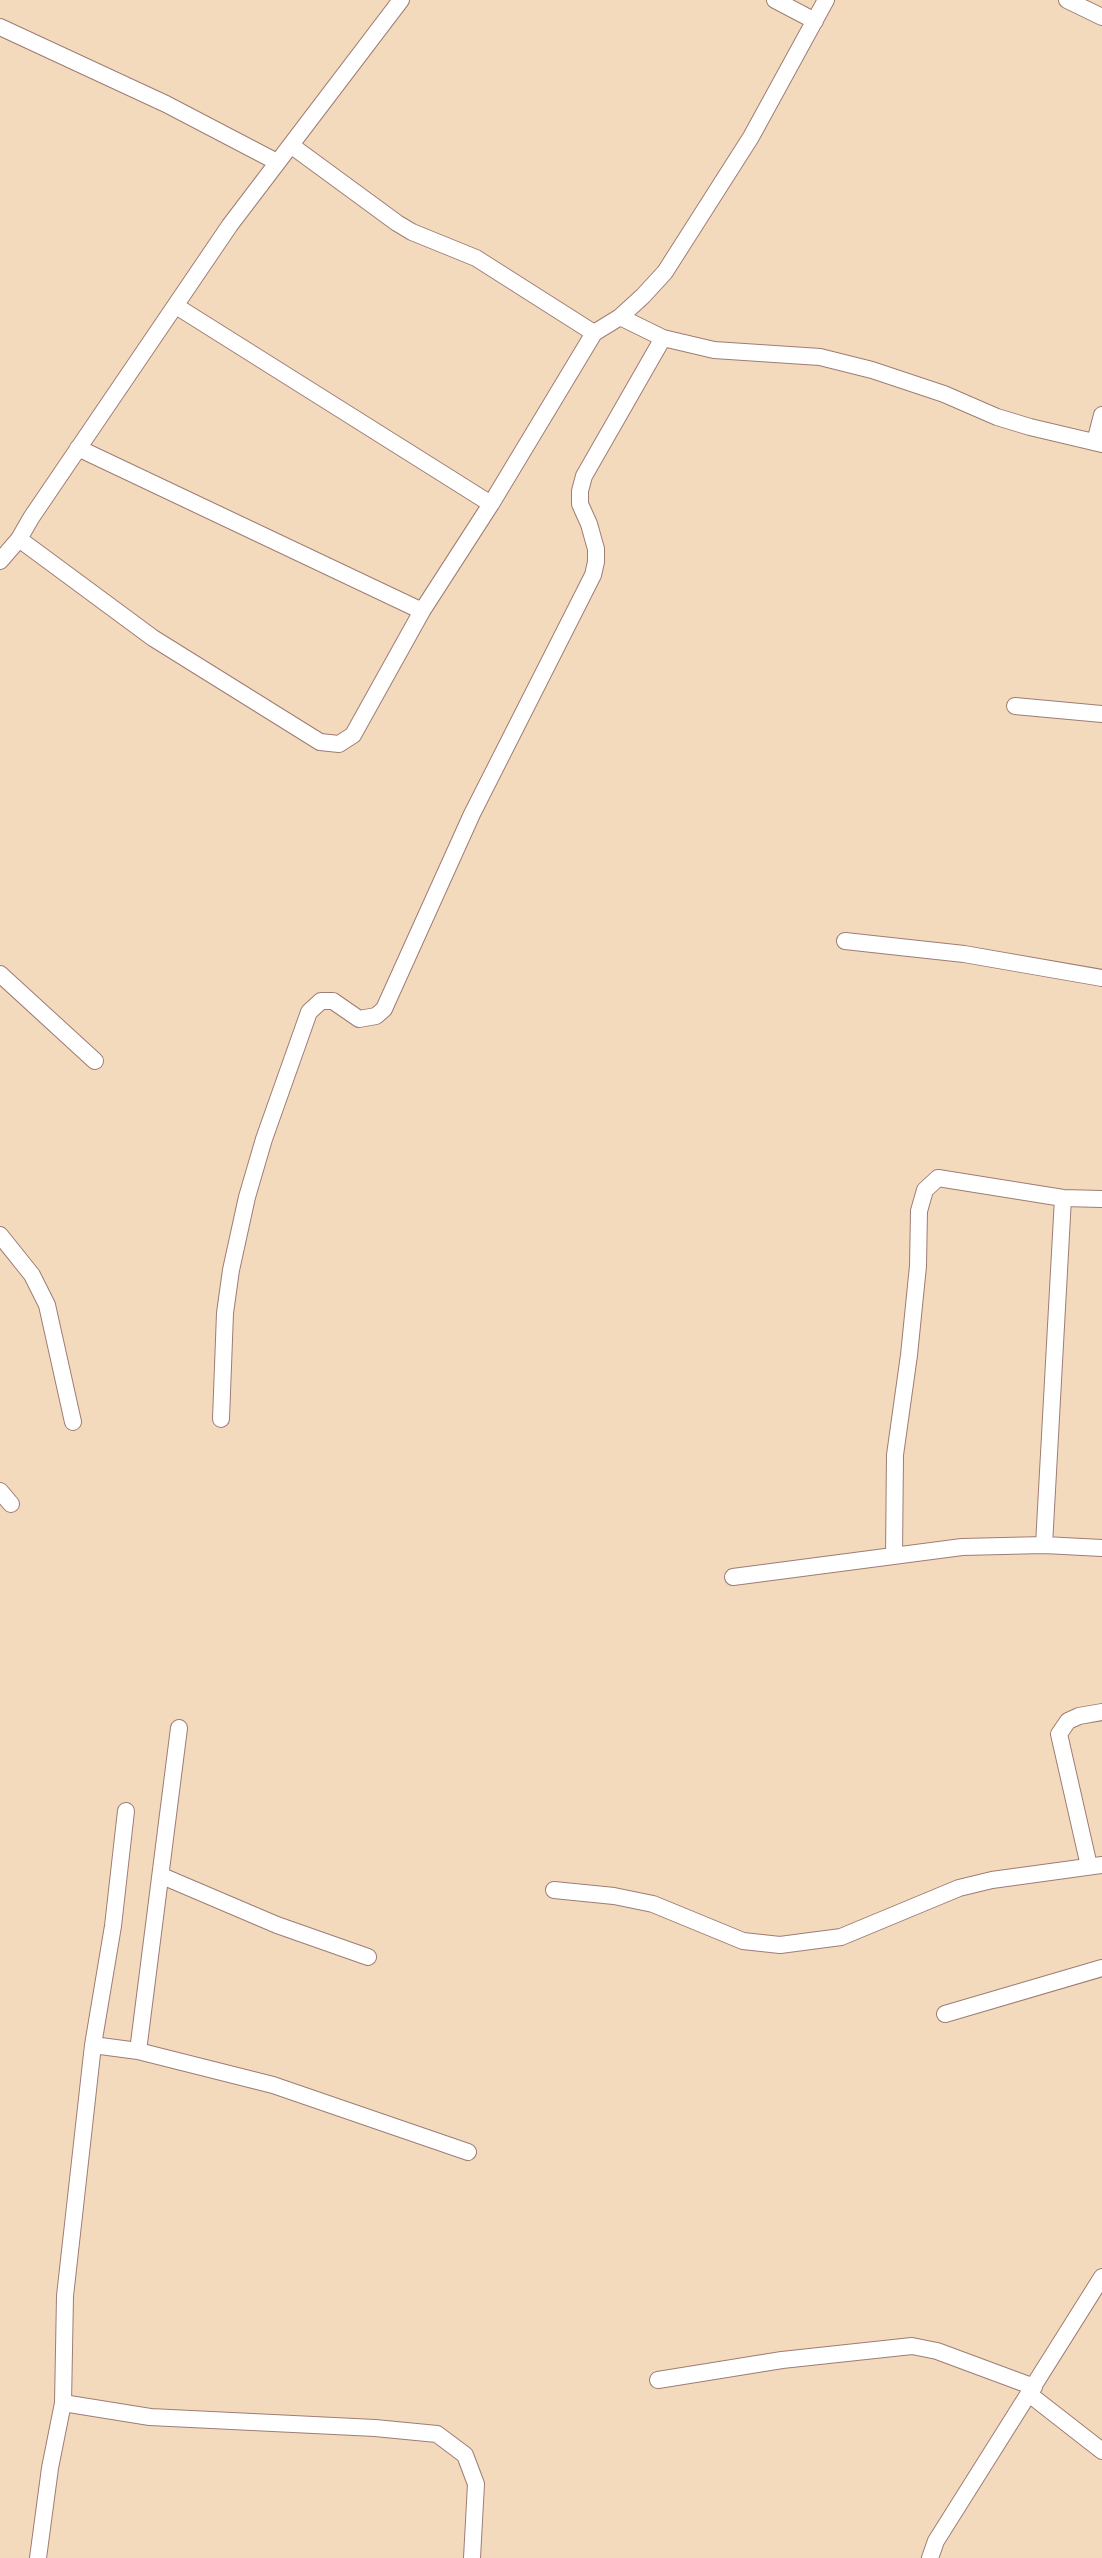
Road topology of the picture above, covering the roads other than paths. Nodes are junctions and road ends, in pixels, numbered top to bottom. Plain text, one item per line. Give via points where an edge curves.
1 (401, 0) edge
2 (775, 0) edge
3 (826, 0) edge
4 (1067, 0) edge
5 (1102, 17) edge
6 (815, 21) junction
7 (0, 27) edge
8 (292, 146) junction
9 (277, 162) junction
10 (176, 306) junction
11 (620, 317) junction
12 (594, 333) junction
13 (663, 338) junction
14 (1102, 415) edge
15 (1098, 443) edge
16 (78, 448) junction
17 (492, 504) junction
18 (19, 539) junction
19 (0, 561) edge
20 (422, 611) junction
21 (1015, 706) dead end
22 (1102, 714) edge
23 (845, 941) dead end
24 (0, 974) edge
25 (1102, 978) edge
26 (95, 1061) dead end
27 (1063, 1198) junction
28 (1102, 1199) edge
29 (0, 1235) edge
30 (221, 1419) dead end
31 (73, 1422) dead end
32 (1044, 1545) junction
33 (1102, 1548) edge
34 (894, 1555) junction
35 (733, 1577) dead end
36 (1102, 1712) edge
37 (179, 1728) dead end
38 (126, 1811) dead end
39 (1095, 1866) edge
40 (162, 1876) junction
41 (554, 1890) dead end
42 (368, 1957) dead end
43 (1102, 1968) edge
44 (945, 2014) dead end
45 (93, 2045) junction
46 (138, 2050) junction
47 (468, 2152) dead end
48 (1102, 2277) edge
49 (658, 2380) dead end
50 (1032, 2391) junction
51 (63, 2403) junction
52 (1102, 2451) edge
53 (38, 2558) edge
54 (471, 2558) edge
55 (930, 2558) edge

1 - 8 street
2 - 6 street
3 - 6 street
4 - 5 street
6 - 11 street via 751,137 665,272
7 - 9 street via 166,104
8 - 9 street
8 - 12 street via 397,223 476,258
9 - 10 street
10 - 16 street
10 - 17 street
11 - 12 street
11 - 13 street
12 - 17 street
13 - 15 street via 714,351 842,362 944,394 998,417
13 - 30 street via 584,476 580,505 596,549 593,575 472,814 384,1009 376,1016 359,1019 333,1001 321,1001 309,1012 247,1197 231,1270
14 - 15 street
16 - 18 street
16 - 20 street
17 - 20 street
18 - 19 street
18 - 20 street via 153,638 320,742 339,744 353,735
21 - 22 street
23 - 25 street via 964,954
24 - 26 street
27 - 28 street
27 - 32 street
27 - 34 street via 938,1178 925,1190 919,1211 918,1265 895,1455
29 - 31 street via 32,1276 47,1305
32 - 33 street
32 - 34 street via 962,1546
34 - 35 street
36 - 39 street via 1068,1721 1059,1734
37 - 40 street
38 - 45 street
39 - 41 street via 959,1888 841,1937 780,1945 743,1941 653,1904
40 - 42 street via 277,1925
40 - 46 street
43 - 44 street
45 - 46 street
45 - 51 street via 65,2296
46 - 47 street via 273,2085
48 - 50 street
49 - 50 street via 912,2346 937,2351
50 - 52 street
50 - 55 street via 936,2541
51 - 53 street
51 - 54 street via 150,2417 437,2434 465,2455 476,2484

